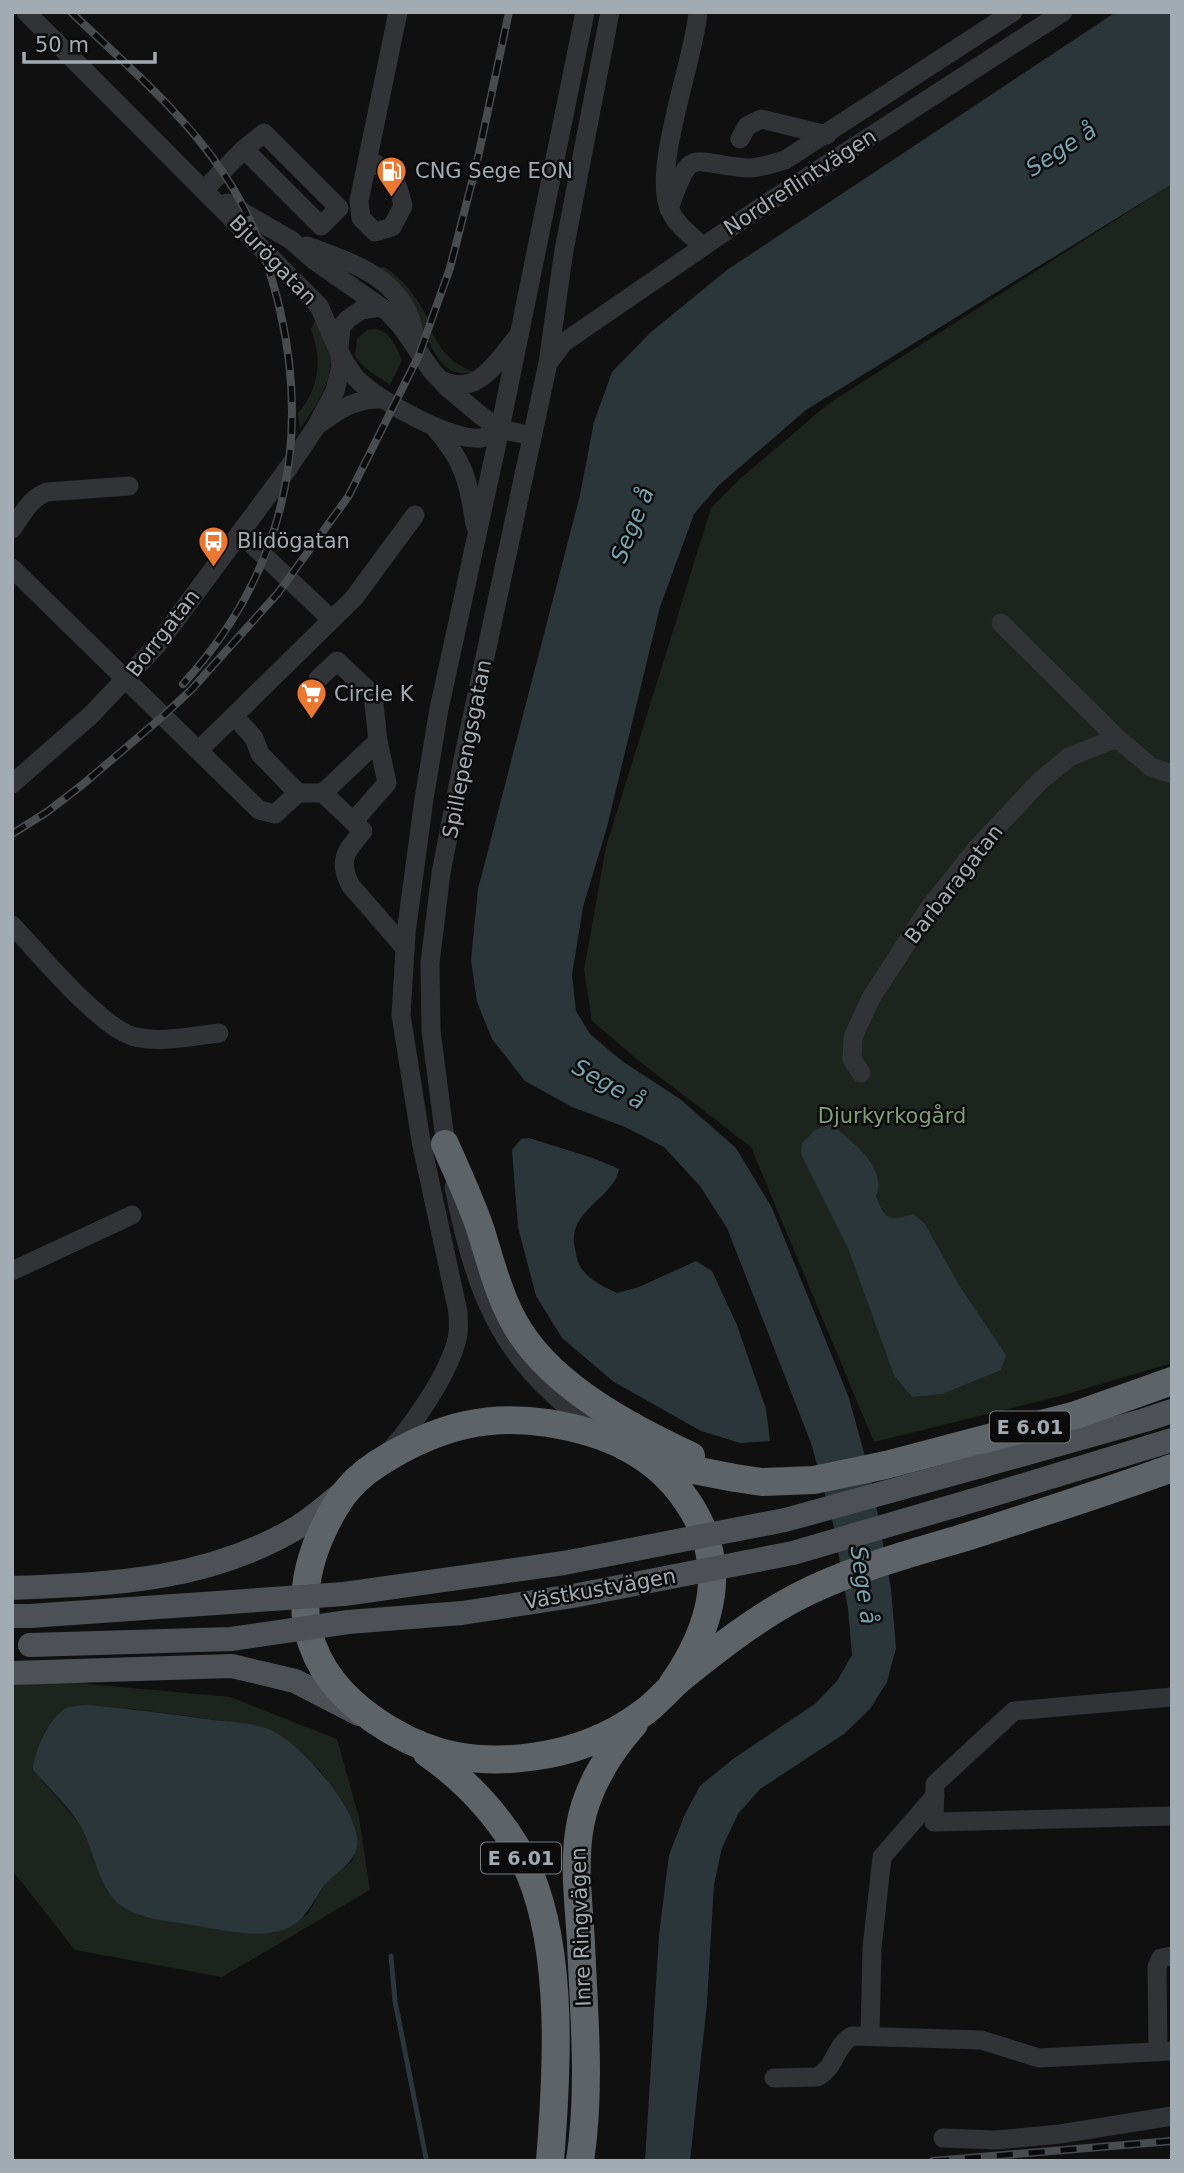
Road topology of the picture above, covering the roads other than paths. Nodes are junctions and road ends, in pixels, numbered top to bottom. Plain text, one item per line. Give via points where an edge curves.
1 (26, 12) edge
2 (398, 12) edge
3 (585, 12) edge
4 (610, 12) edge
5 (698, 12) edge
6 (1013, 12) edge
7 (1063, 12) edge
8 (827, 135) junction
9 (740, 139) dead end
10 (671, 144) junction
11 (244, 149) junction
12 (370, 151) dead end
13 (289, 157) junction
14 (700, 160) junction
15 (269, 174) junction
16 (205, 189) junction
17 (669, 209) junction
18 (291, 240) junction
19 (702, 246) junction
20 (381, 307) junction
21 (518, 335) junction
22 (339, 348) junction
23 (416, 350) junction
24 (548, 363) junction
25 (440, 379) junction
26 (382, 399) junction
27 (316, 427) junction
28 (435, 428) junction
29 (500, 429) junction
30 (531, 436) junction
31 (129, 486) dead end
32 (415, 515) dead end
33 (12, 529) edge
34 (240, 533) junction
35 (477, 540) junction
36 (12, 568) edge
37 (331, 619) junction
38 (1001, 622) dead end
39 (318, 678) dead end
40 (127, 680) junction
41 (235, 717) junction
42 (1117, 738) junction
43 (378, 741) junction
44 (199, 750) junction
45 (1172, 774) edge
46 (12, 784) edge
47 (298, 793) junction
48 (323, 793) junction
49 (358, 827) junction
50 (12, 925) edge
51 (405, 948) junction
52 (219, 1033) dead end
53 (861, 1073) dead end
54 (445, 1144) junction
55 (132, 1215) dead end
56 (12, 1271) edge
57 (1172, 1381) edge
58 (1172, 1411) edge
59 (610, 1438) junction
60 (1172, 1440) edge
61 (640, 1455) junction
62 (379, 1463) junction
63 (1172, 1468) edge
64 (762, 1482) junction
65 (350, 1487) junction
66 (12, 1588) edge
67 (21, 1616) edge
68 (21, 1645) edge
69 (12, 1673) edge
70 (671, 1685) junction
71 (1172, 1697) edge
72 (645, 1711) junction
73 (379, 1724) junction
74 (416, 1746) junction
75 (935, 1796) junction
76 (1172, 1816) edge
77 (1172, 1956) edge
78 (870, 2035) junction
79 (1165, 2051) edge
80 (774, 2078) dead end
81 (1172, 2116) edge
82 (943, 2138) dead end
83 (550, 2161) edge
84 (580, 2161) edge

1 - 16 street, Bjurögatan
2 - 12 street
3 - 21 street, Spillepengsgatan
4 - 24 street, Spillepengsgatan via 564,250
5 - 10 street
6 - 8 street
7 - 19 street, Nordreflintvägen
8 - 9 street via 761,119 747,126
8 - 14 street via 785,160 750,168
10 - 14 street
10 - 17 street via 663,191
11 - 13 street via 264,133
11 - 15 street
11 - 16 street
13 - 15 street
13 - 15 street via 339,208 321,226
14 - 17 street via 690,163 681,174
16 - 18 street, Bjurögatan
16 - 22 street, Bjurögatan via 319,306
17 - 19 street
18 - 20 street, Bjurögatan
18 - 23 street, Bjurögatan via 350,262 394,290 408,309
19 - 24 street, Nordreflintvägen via 563,343
20 - 22 street, Borrgatan via 361,310 348,319 341,327
20 - 23 street, Bjurögatan via 401,326
21 - 25 street via 485,377 453,386
21 - 29 street, Spillepengsgatan
22 - 26 street, Bjurögatan via 358,380
22 - 27 street, Borrgatan via 341,366 335,391
23 - 25 street, Bjurögatan
24 - 30 street, Spillepengsgatan
25 - 29 street, Bjurögatan
26 - 27 street, Borrgatan via 341,408
26 - 28 street, Bjurögatan
27 - 34 street, Borrgatan
28 - 29 street, Bjurögatan via 472,438
28 - 35 street via 459,460 470,486
29 - 30 street, Bjurögatan
29 - 35 street, Spillepengsgatan
30 - 54 street, Spillepengsgatan via 441,873 432,950 431,1031
31 - 33 street via 47,492 36,497
32 - 37 street via 354,598
34 - 37 street
34 - 40 street, Borrgatan
35 - 51 street, Spillepengsgatan via 439,709
36 - 40 street
37 - 41 street
38 - 42 street
39 - 43 street via 337,662 373,695
40 - 44 street
40 - 46 street, Borrgatan
41 - 44 street
41 - 47 street via 254,738 260,754
42 - 45 street via 1151,767
42 - 53 street, Barbaragatan via 1069,757 1039,782 930,906 871,998 853,1037 852,1059
43 - 48 street
43 - 49 street via 387,783
44 - 47 street via 267,814 275,814
47 - 48 street
48 - 49 street
49 - 51 street via 345,857 346,877
50 - 52 street via 80,997 121,1030 164,1039
51 - 62 street, Spillepengsgatan via 401,1016 421,1141 458,1312 458,1335 433,1391
54 - 59 street, Spillepengsgatan via 464,1235 486,1304 501,1332 540,1381
54 - 64 highway via 510,1311 520,1332 551,1368 597,1406 647,1435
55 - 56 street
57 - 64 highway, E 6.01 via 1076,1415 886,1465 814,1480
58 - 67 main road, Västkustvägen, bridge via 785,1520 564,1563 344,1594
59 - 61 highway
59 - 62 highway via 540,1422 484,1421 446,1429
60 - 68 main road, Västkustvägen, bridge via 793,1553 573,1595 462,1613 348,1622 231,1639
61 - 64 highway, E 6.01 via 704,1474
61 - 70 highway via 683,1495 702,1525 712,1553 712,1590 704,1621 686,1665
62 - 65 highway
63 - 70 highway via 832,1582 734,1636
65 - 66 main road via 298,1527 230,1559 161,1578
65 - 73 highway via 328,1520 309,1568 306,1624 328,1675 354,1706
69 - 73 main road via 232,1666 295,1681
70 - 72 highway
71 - 75 street via 1014,1711 935,1784
72 - 74 highway via 590,1743 534,1757 473,1759
72 - 84 highway, Inre Ringvägen / E 6.01 via 609,1758 591,1791 580,1826 578,1899 586,2059
73 - 74 highway
74 - 83 highway, Inre Ringvägen / E 6.01 via 471,1790 497,1819 530,1874 548,1941 554,2010 556,2084
75 - 76 street via 934,1822
75 - 78 street via 882,1857
77 - 79 street via 1161,1958 1157,1967
78 - 79 street via 981,2040 1039,2058
78 - 80 street via 847,2038 822,2075
81 - 82 street via 1034,2137

